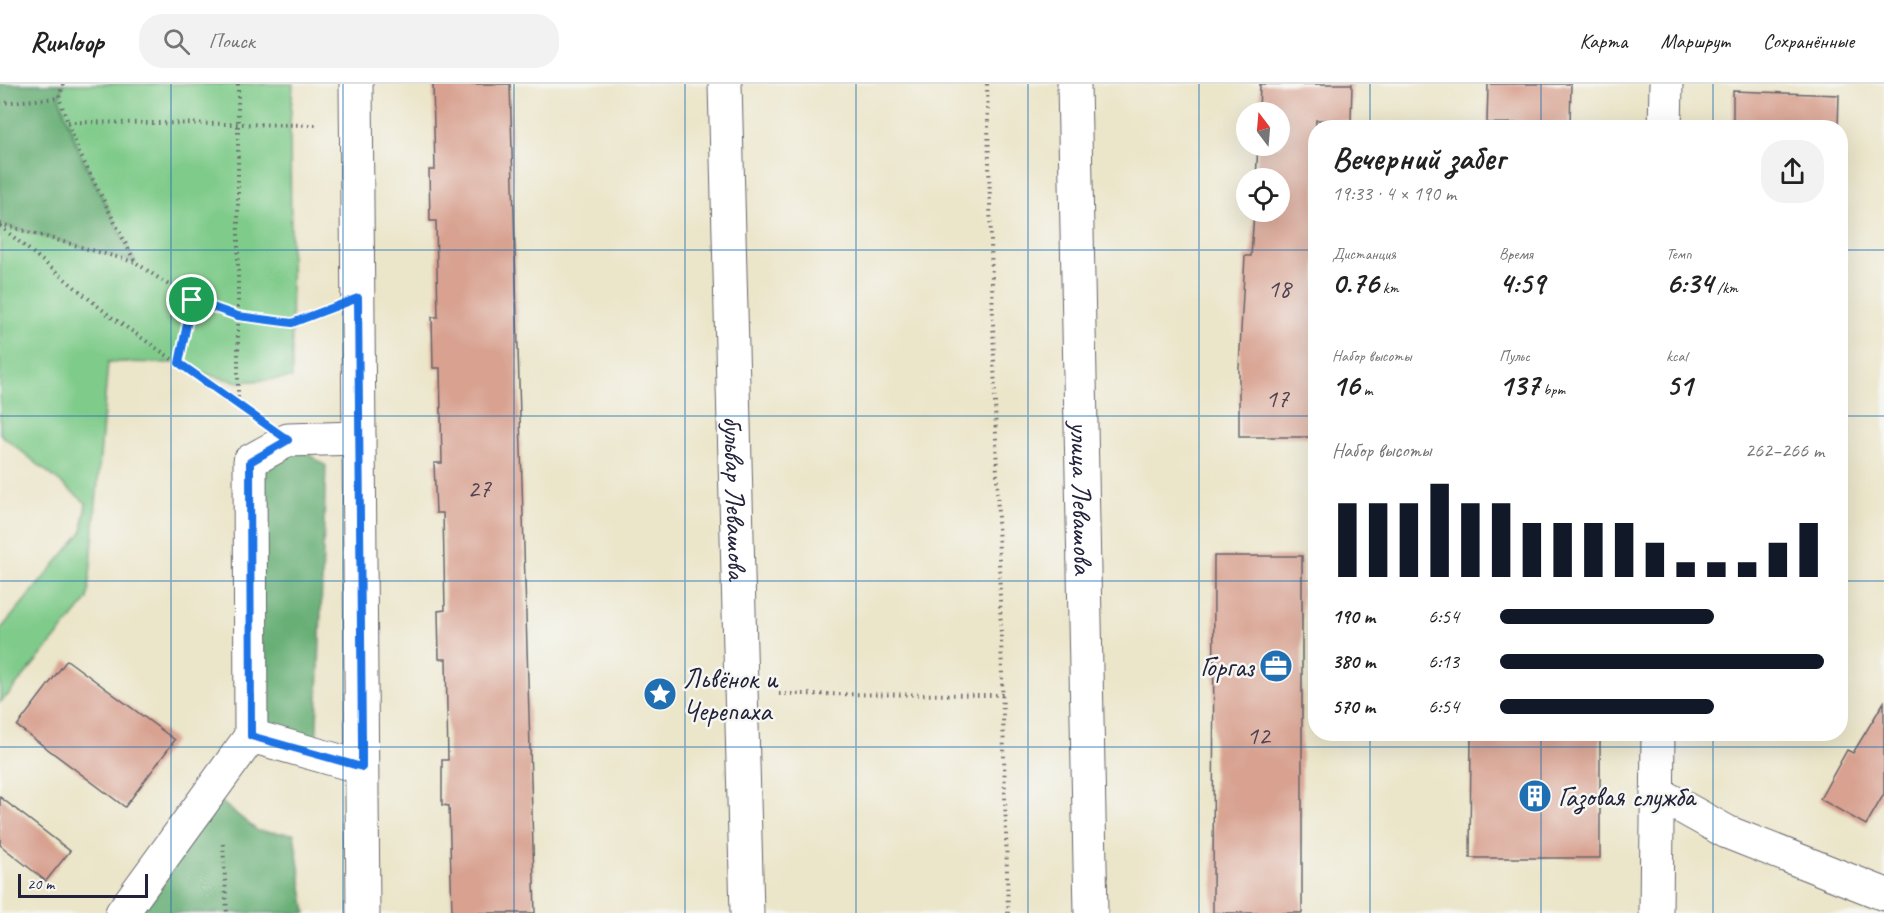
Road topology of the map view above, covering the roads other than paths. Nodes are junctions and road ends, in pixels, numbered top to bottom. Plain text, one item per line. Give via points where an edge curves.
1 (356, 84) edge
2 (725, 84) edge
3 (1074, 84) edge
4 (1666, 84) edge
5 (1665, 120) edge
6 (359, 438) junction
7 (251, 736) junction
8 (1658, 741) edge
9 (362, 767) junction
10 (1657, 793) junction
11 (1884, 894) edge
12 (122, 913) edge
13 (363, 913) edge
14 (747, 913) edge
15 (1091, 913) edge
16 (1656, 913) edge

1 - 6 street
2 - 14 street, бульвар Левашова
3 - 15 street, улица Левашова
4 - 5 street
6 - 7 street via 288,440 250,462
6 - 9 street
7 - 9 street
7 - 12 street
8 - 10 street
9 - 13 street
10 - 11 street via 1727,831
10 - 16 street

